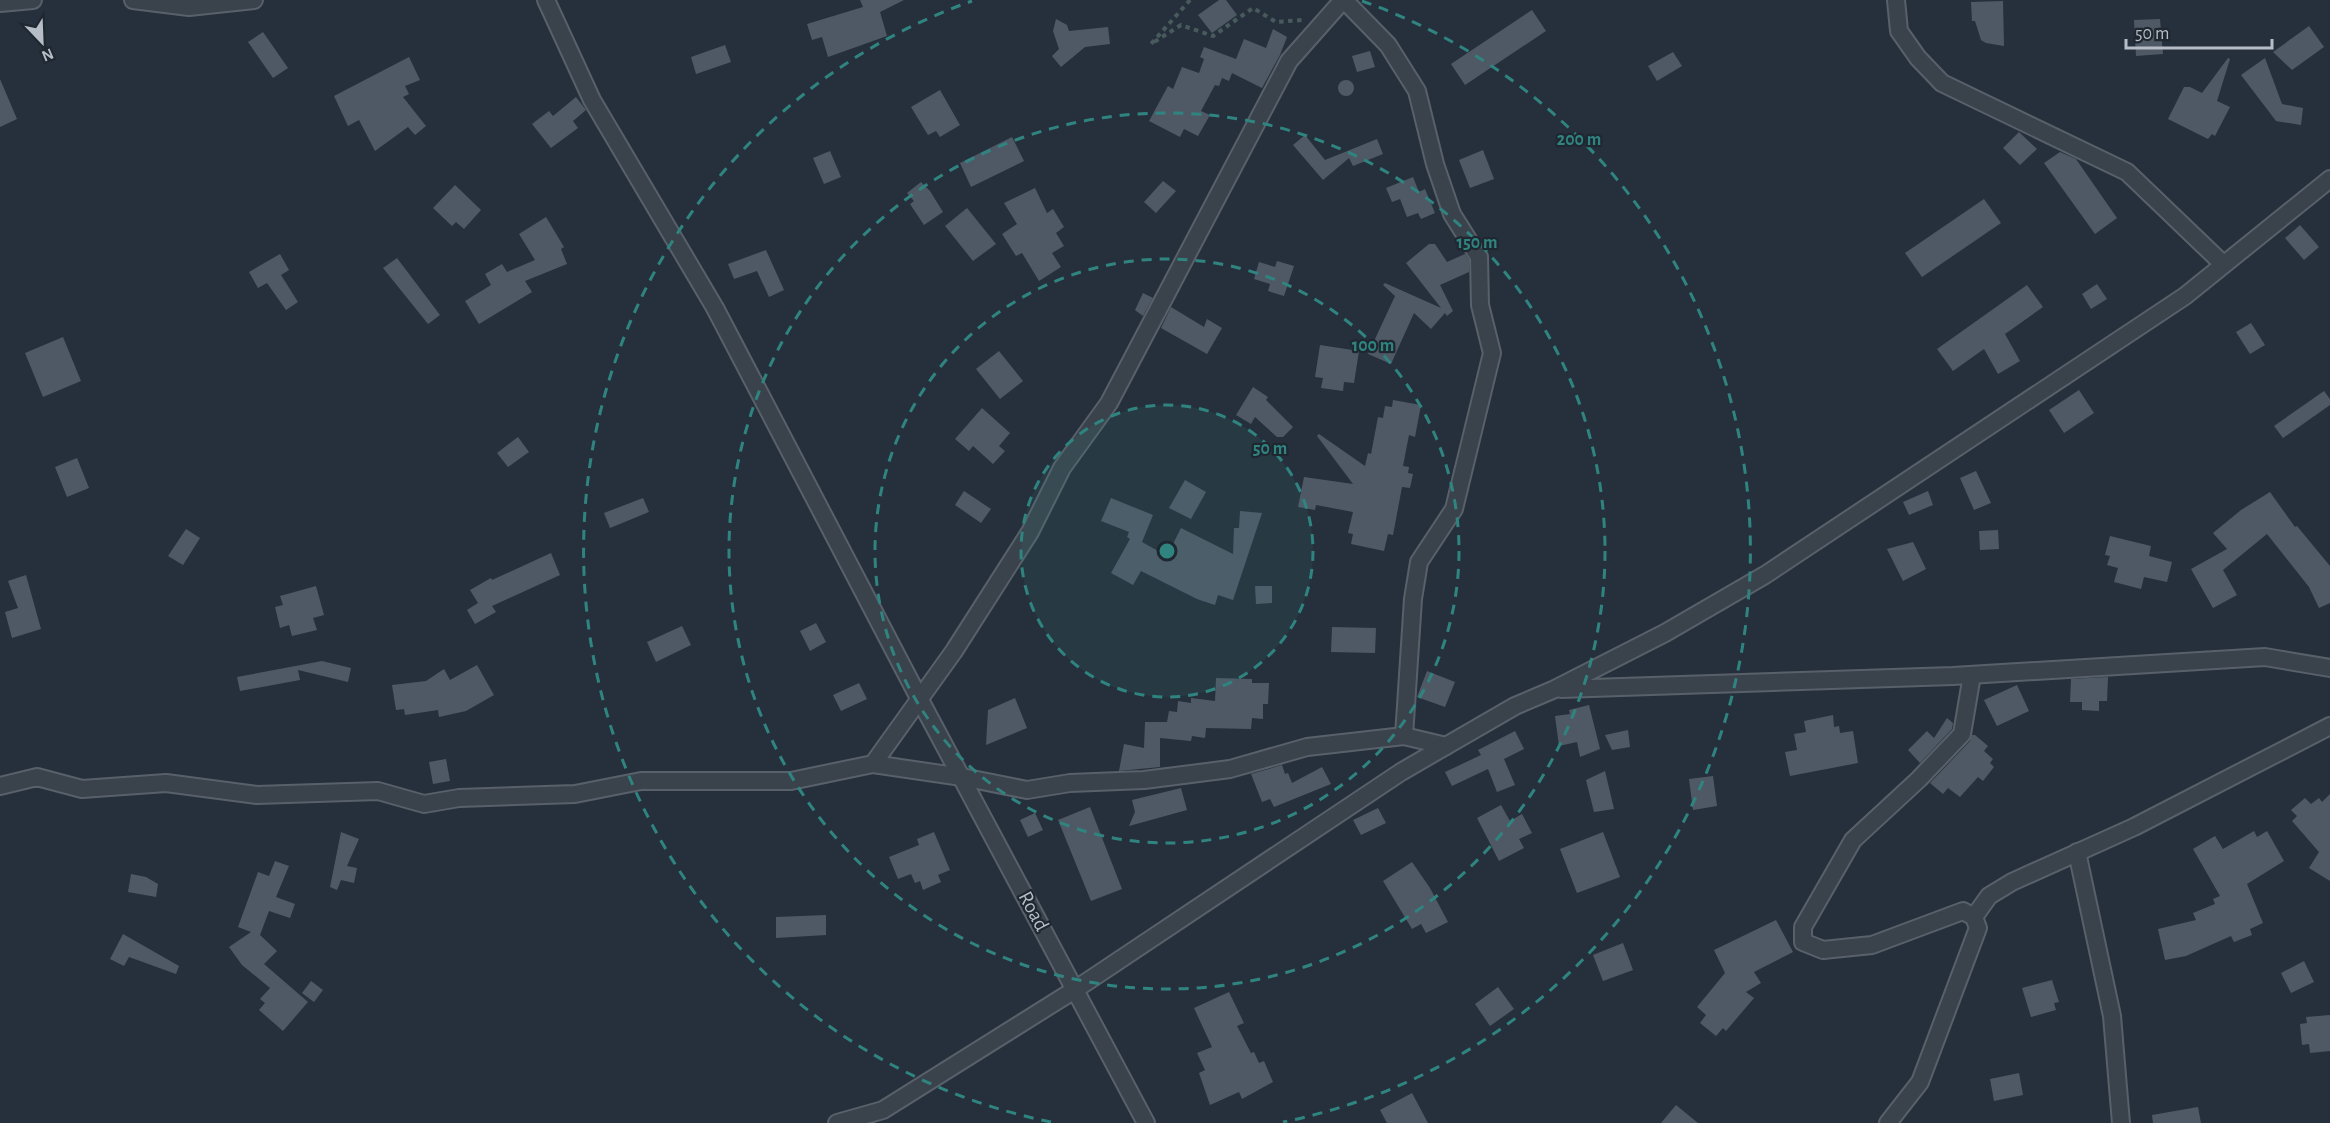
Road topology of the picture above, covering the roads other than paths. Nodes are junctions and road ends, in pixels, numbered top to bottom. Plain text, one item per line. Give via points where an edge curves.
1 (33, 0) edge
2 (133, 0) edge
3 (254, 0) edge
4 (546, 0) edge
5 (1343, 0) edge
6 (1896, 0) edge
7 (0, 3) edge
8 (2330, 179) edge
9 (2223, 264) junction
10 (2330, 669) edge
11 (1972, 675) junction
12 (1555, 689) junction
13 (920, 700) junction
14 (2330, 726) edge
15 (1404, 736) junction
16 (1446, 746) junction
17 (873, 764) junction
18 (962, 777) junction
19 (0, 786) edge
20 (2077, 852) junction
21 (1974, 917) junction
22 (1076, 989) junction
23 (837, 1123) edge
24 (1146, 1123) edge
25 (1888, 1123) edge
26 (2121, 1123) edge

1 - 7 street
2 - 3 street via 189,7
4 - 13 street, Road via 592,100 715,308
5 - 13 street via 1289,61 1109,403 1062,468 1030,532
5 - 15 street via 1388,45 1417,91 1452,214 1479,257 1480,305 1492,353 1454,508 1419,562
6 - 9 street via 1899,32 1942,83 2127,172
8 - 9 street
9 - 12 street via 2185,296 1765,575 1665,633
10 - 11 street via 2265,657
11 - 12 street
11 - 21 street via 1962,734 1853,840 1803,927 1803,942 1823,950 1872,945 1963,911
12 - 16 street via 1515,706
13 - 17 street
13 - 18 street, Road
14 - 20 street via 2134,827
15 - 16 street
15 - 18 street via 1307,747 1230,769 1144,780 1082,782 1027,790
16 - 22 street
17 - 18 street
17 - 19 street via 791,781 641,781 575,794 459,798 424,804 378,791 257,795 166,783 82,789 37,777
18 - 22 street, Road
20 - 21 street via 1989,896
20 - 26 street via 2112,1016
21 - 25 street via 1978,928 1920,1082
22 - 23 street via 883,1110
22 - 24 street, Road

